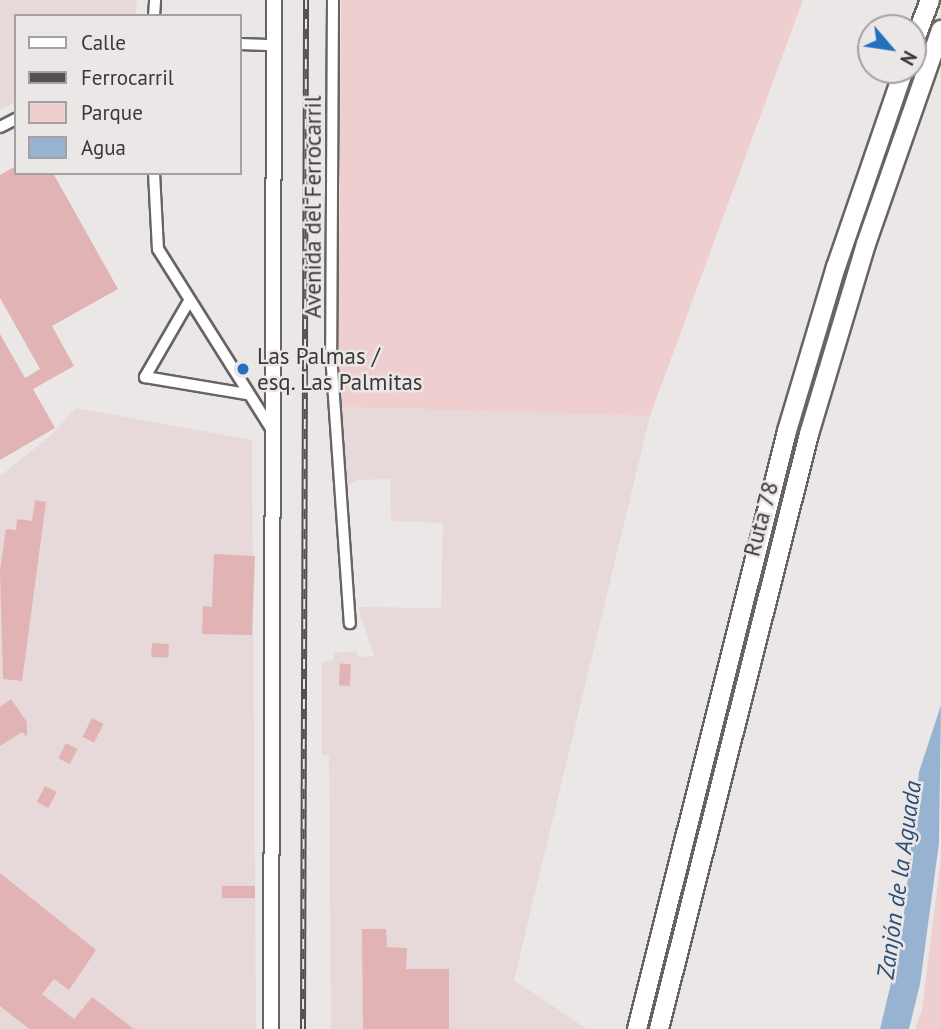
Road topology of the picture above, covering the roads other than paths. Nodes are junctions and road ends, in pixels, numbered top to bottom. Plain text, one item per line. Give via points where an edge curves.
1 (274, 0) edge
2 (333, 0) edge
3 (941, 30) edge
4 (242, 44) edge
5 (274, 44) junction
6 (899, 84) edge
7 (153, 175) edge
8 (189, 301) junction
9 (247, 394) junction
10 (273, 430) junction
11 (350, 623) dead end
12 (271, 1029) edge
13 (637, 1029) edge
14 (659, 1029) edge

1 - 5 main road
2 - 11 street, Avenida del Ferrocarril via 331,354
3 - 14 highway, Ruta 78 via 866,244 808,434
4 - 5 street
5 - 10 main road
6 - 13 highway, Ruta 78 via 836,267 784,444
7 - 8 street via 155,241
8 - 9 street
8 - 9 street via 145,377
9 - 10 street
10 - 12 main road

